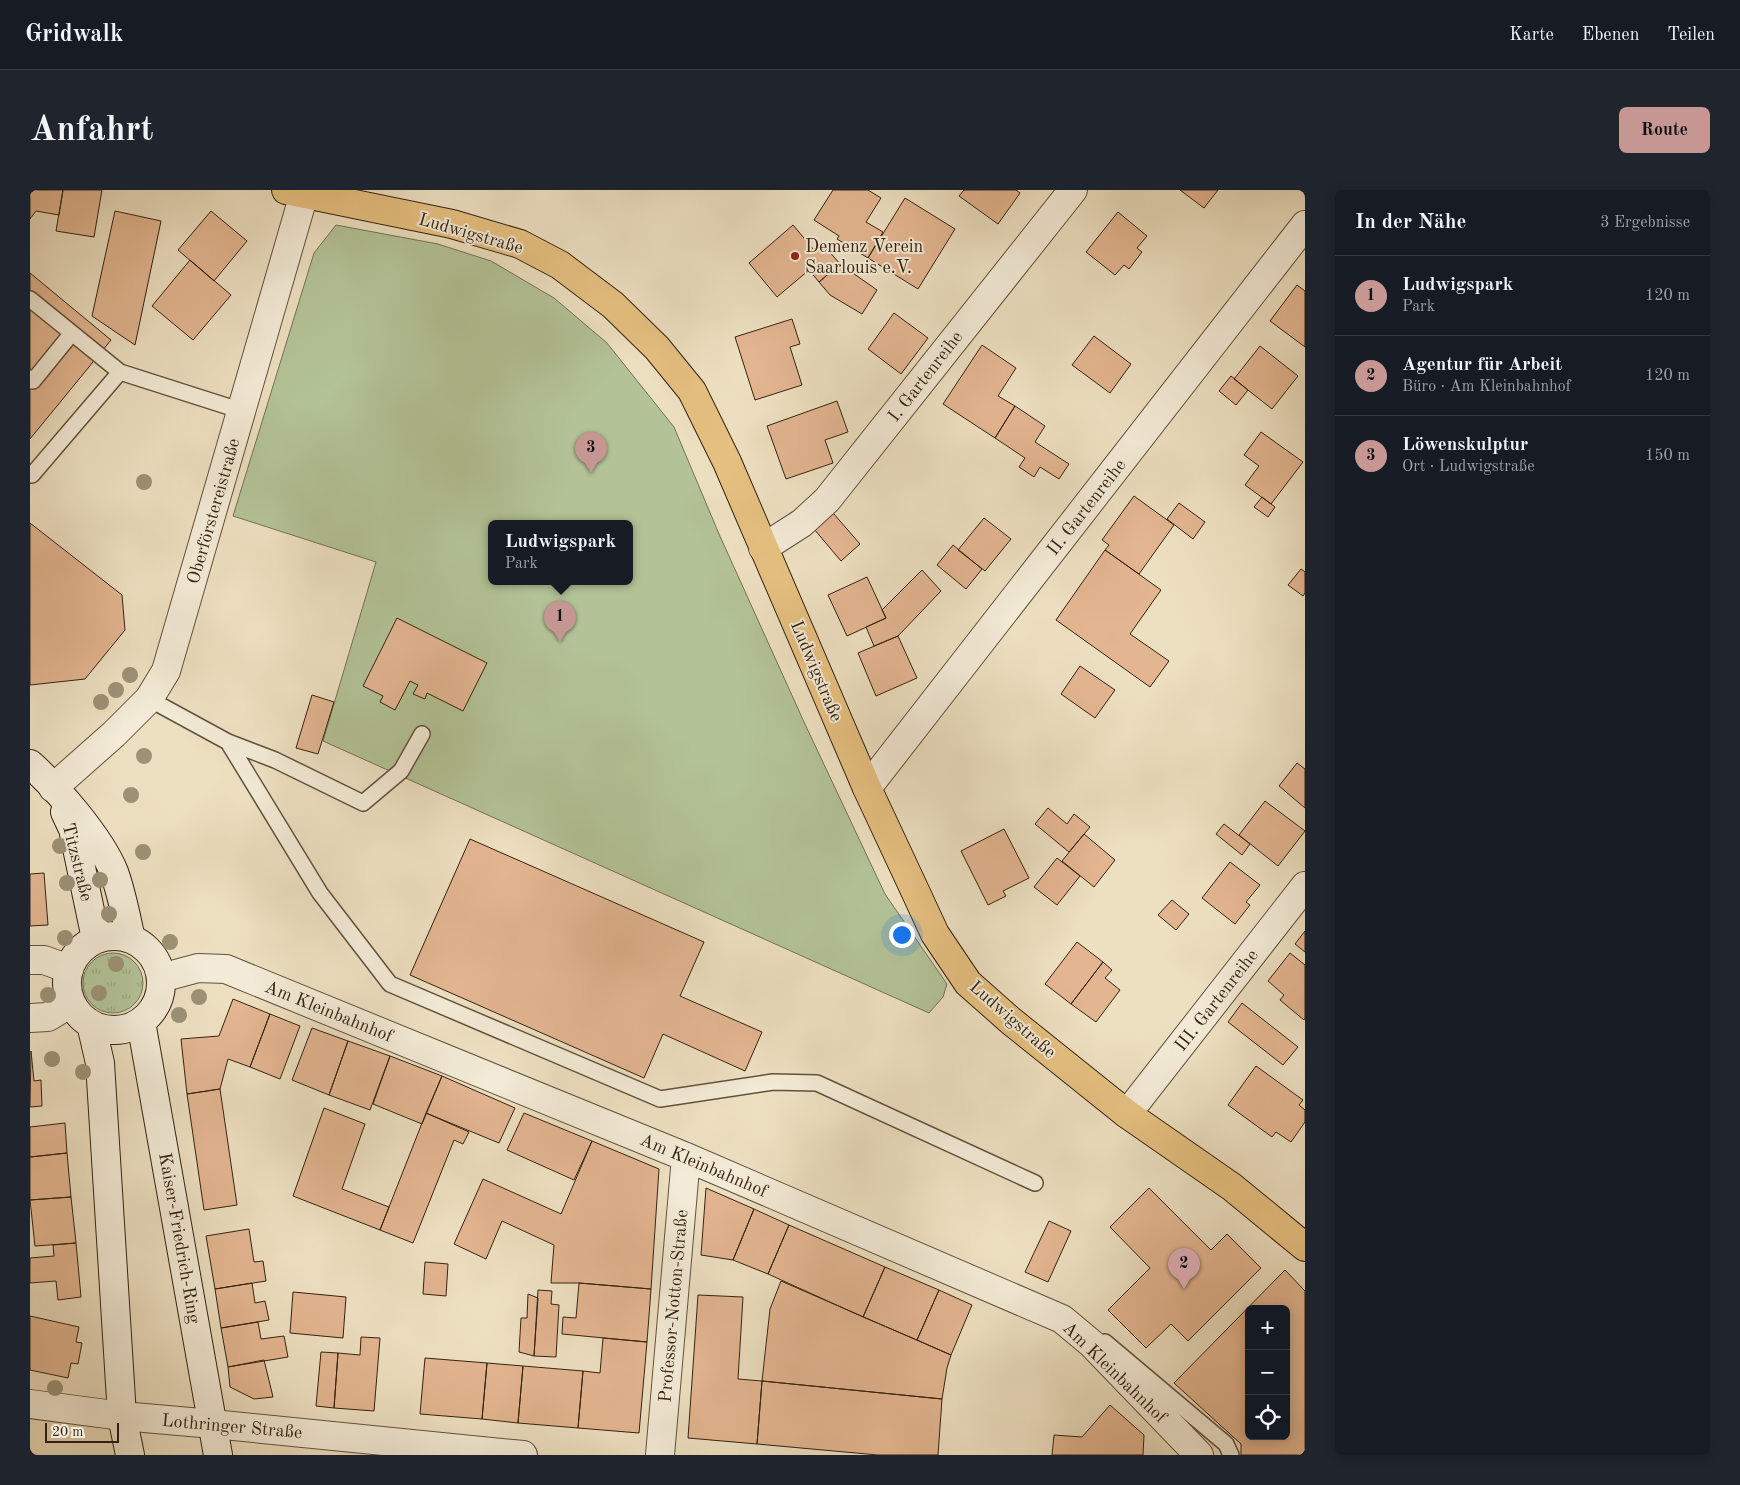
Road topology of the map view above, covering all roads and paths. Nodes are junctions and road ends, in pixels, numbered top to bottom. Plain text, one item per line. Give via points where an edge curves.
1 (1073, 190) edge
2 (295, 192) edge
3 (1305, 225) edge
4 (30, 299) edge
5 (72, 333) junction
6 (120, 372) junction
7 (30, 378) edge
8 (242, 412) junction
9 (30, 473) edge
10 (763, 548) junction
11 (149, 698) junction
12 (422, 734) dead end
13 (228, 742) junction
14 (30, 764) edge
15 (53, 788) junction
16 (868, 788) junction
17 (1305, 886) edge
18 (96, 939) junction
19 (131, 939) junction
20 (30, 960) edge
21 (69, 969) junction
22 (161, 978) junction
23 (72, 1003) junction
24 (30, 1018) edge
25 (140, 1022) junction
26 (91, 1024) junction
27 (1127, 1114) junction
28 (686, 1157) junction
29 (1035, 1183) dead end
30 (1305, 1247) edge
31 (1081, 1335) junction
32 (30, 1404) edge
33 (122, 1416) junction
34 (213, 1424) junction
35 (130, 1455) edge
36 (218, 1455) edge
37 (523, 1455) edge
38 (660, 1455) edge
39 (1199, 1455) edge
40 (1231, 1455) edge

1 - 10 street, I. Gartenreihe via 827,500 802,523
2 - 8 street, Oberförstereistraße
2 - 10 main road, Ludwigstraße via 452,224 520,244 560,265 614,305 657,348 692,391 727,462
3 - 16 street, II. Gartenreihe
4 - 5 lane
5 - 6 lane
5 - 7 lane via 33,381
6 - 8 lane
6 - 9 lane via 32,475
8 - 11 street, Oberförstereistraße via 166,671
10 - 16 main road, Ludwigstraße
11 - 13 lane
11 - 15 street, Oberförstereistraße
12 - 13 lane via 401,771 363,803 276,760
13 - 29 lane via 320,893 390,984 660,1099 773,1082 817,1083
14 - 15 street, Titzstraße
15 - 18 street, Titzstraße via 73,829
15 - 19 street, Titzstraße via 96,840 113,871
16 - 27 main road, Ludwigstraße via 935,934 968,983 1010,1021
17 - 27 street, III. Gartenreihe
18 - 19 street via 120,936
18 - 21 street via 83,947
19 - 22 street via 146,948 156,962
20 - 21 street via 44,960
21 - 23 street via 68,991
22 - 25 street via 160,994 152,1010
22 - 28 street, Am Kleinbahnhof via 198,968 226,969
23 - 24 street via 48,1017
23 - 26 street
25 - 26 street via 116,1030
25 - 34 street, Kaiser-Friedrich-Ring
26 - 33 street via 100,1063
27 - 30 main road, Ludwigstraße via 1232,1187
28 - 31 street, Am Kleinbahnhof via 1062,1319
28 - 38 street, Professor-Notton-Straße
31 - 39 street, Am Kleinbahnhof
31 - 40 lane via 1107,1342 1226,1444
32 - 33 street, Lothringer Straße
33 - 34 street, Lothringer Straße
33 - 35 street
34 - 36 street, Kaiser-Friedrich-Ring
34 - 37 street, Lothringer Straße

